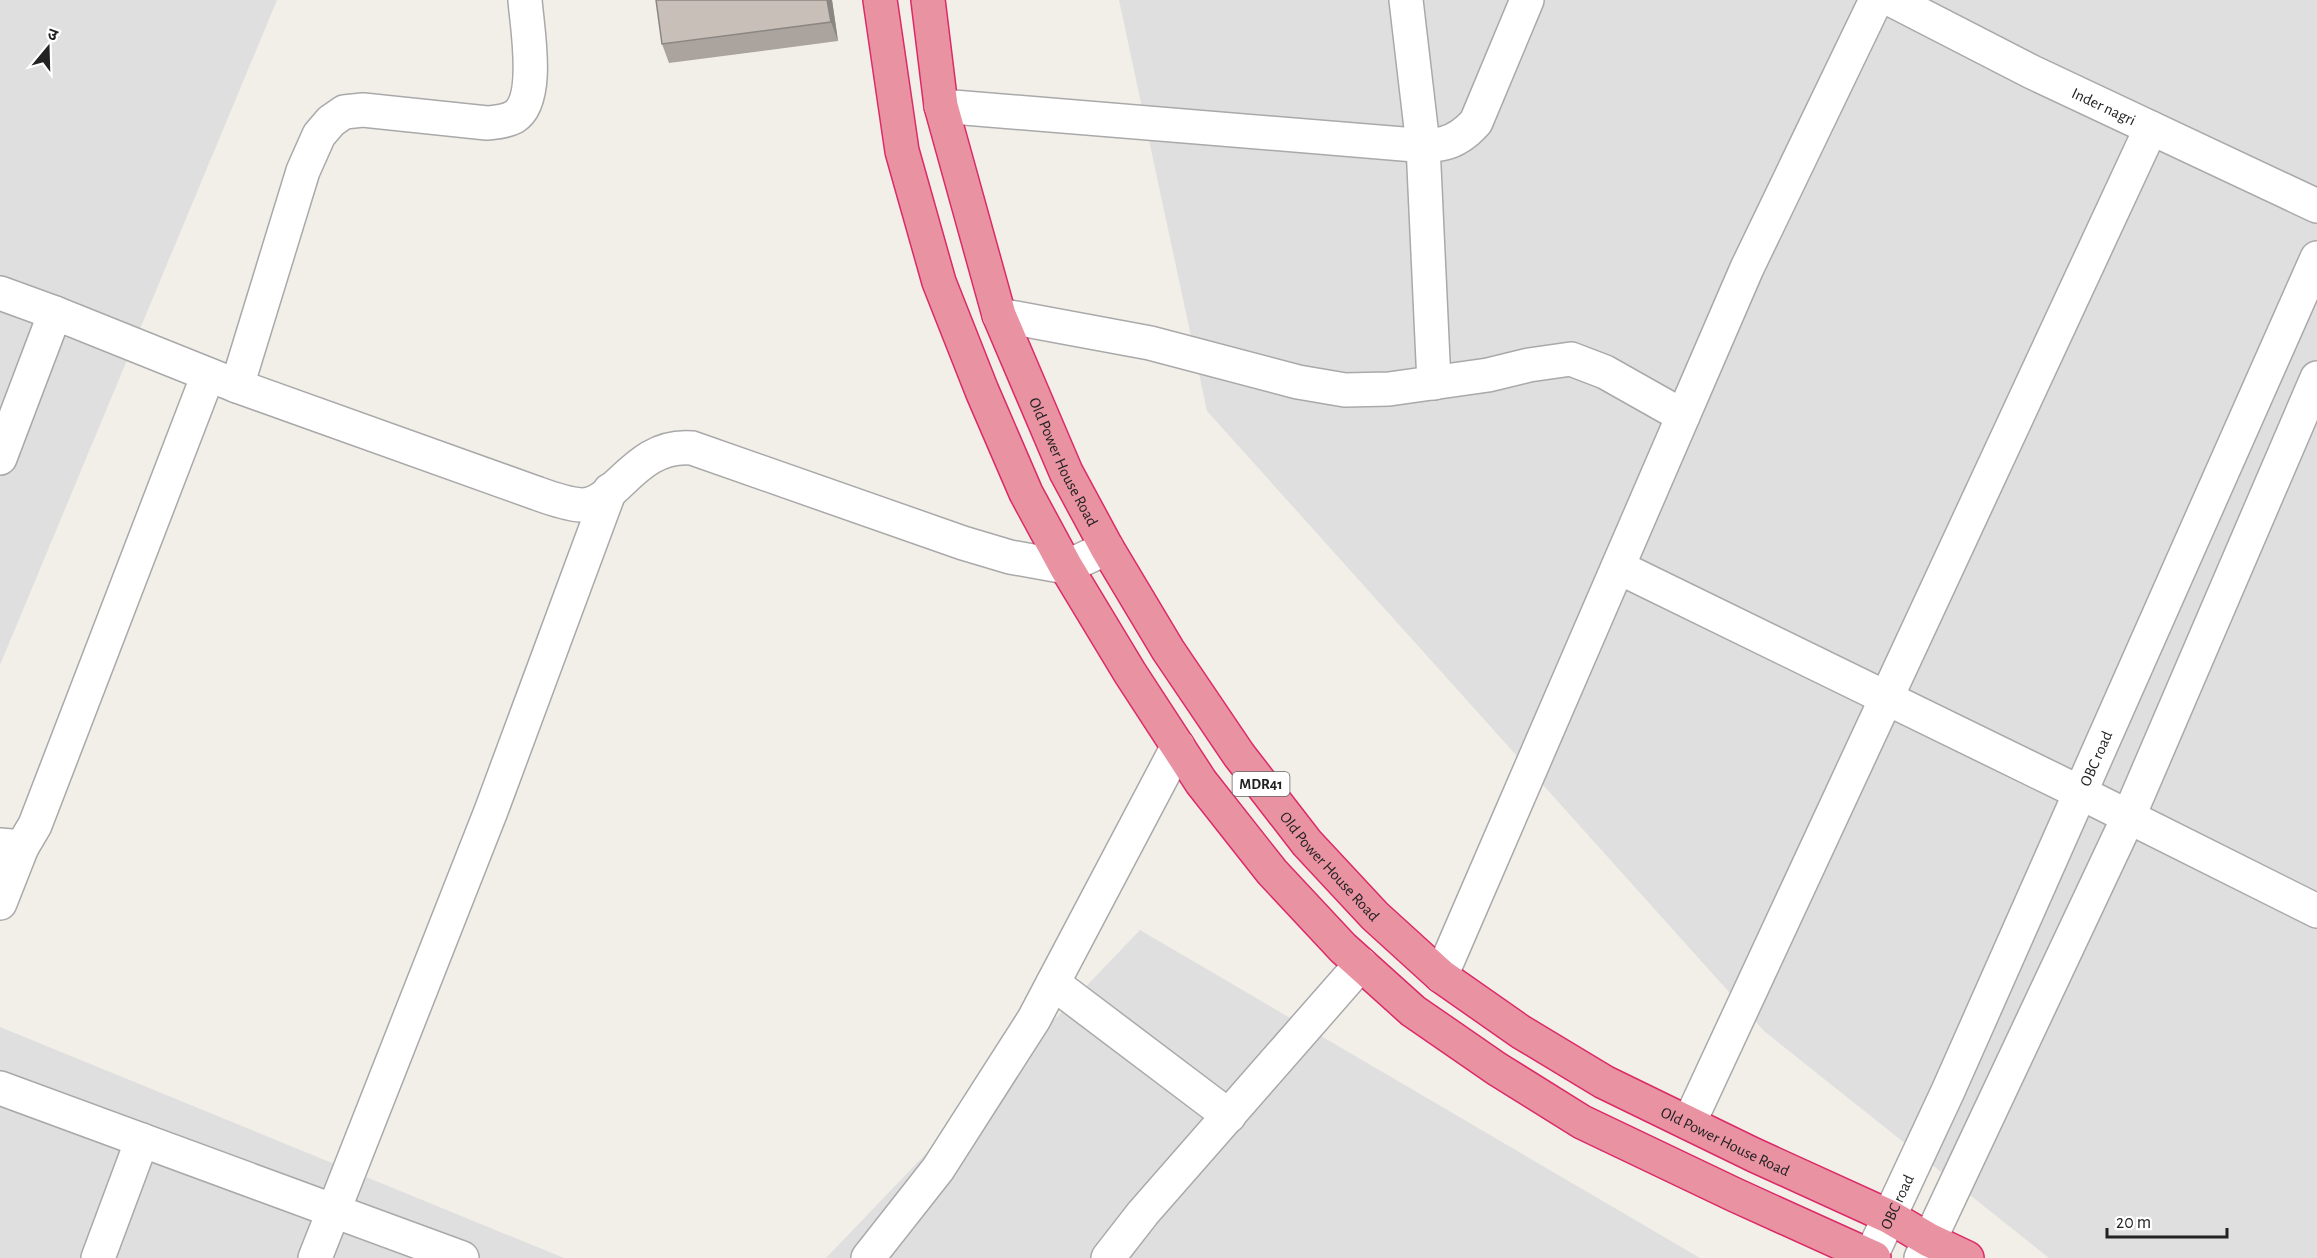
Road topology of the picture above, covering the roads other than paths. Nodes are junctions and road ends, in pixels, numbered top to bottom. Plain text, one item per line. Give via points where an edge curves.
1 (525, 0) edge
2 (880, 0) edge
3 (928, 0) edge
4 (1406, 0) edge
5 (1527, 0) edge
6 (1876, 0) edge
7 (1893, 0) edge
8 (941, 106) junction
9 (2151, 128) junction
10 (1423, 145) junction
11 (2317, 206) edge
12 (2317, 258) edge
13 (0, 293) edge
14 (55, 313) junction
15 (999, 315) junction
16 (2317, 378) edge
17 (223, 380) junction
18 (1434, 382) junction
19 (1683, 416) junction
20 (0, 458) edge
21 (610, 490) junction
22 (1107, 548) junction
23 (1066, 567) junction
24 (1618, 567) junction
25 (1887, 698) junction
26 (1178, 746) junction
27 (2079, 792) junction
28 (2128, 818) junction
29 (11, 846) edge
30 (0, 903) edge
31 (2317, 911) edge
32 (1361, 964) junction
33 (1441, 976) junction
34 (1053, 983) junction
35 (2, 1094) edge
36 (1229, 1116) junction
37 (1689, 1123) junction
38 (142, 1140) junction
39 (333, 1210) junction
40 (1890, 1217) junction
41 (1925, 1249) edge
42 (1117, 1255) edge
43 (1872, 1257) edge
44 (98, 1258) edge
45 (315, 1258) edge
46 (462, 1258) edge
47 (868, 1258) edge
48 (1967, 1258) edge

1 - 17 street via 530,83 522,108 515,116 486,123 363,110 344,112 319,135
2 - 23 highway, MDR41 via 902,151 939,282 1026,493
3 - 8 highway, Old Power House Road / MDR41
4 - 10 street
5 - 10 street via 1476,122 1464,136 1442,144
6 - 19 street via 1747,268
7 - 9 street, Inder nagri
8 - 10 street
8 - 15 highway, Old Power House Road / MDR41
9 - 11 street, Inder nagri
9 - 25 street
10 - 18 street
12 - 27 street, OBC road
13 - 14 street
14 - 17 street
14 - 20 street
15 - 18 street via 1150,343 1298,382 1345,390
15 - 22 highway, Old Power House Road / MDR41 via 1066,472
16 - 28 street
17 - 21 street via 568,503 591,503
17 - 29 street via 35,825
18 - 19 street via 1571,359 1605,372
19 - 24 street
21 - 23 street via 657,453 676,447 692,448 963,543
21 - 39 street via 491,811
22 - 23 street
22 - 33 highway, Old Power House Road / MDR41 via 1168,650 1239,755 1300,834 1375,916
23 - 26 highway, MDR41
24 - 25 street
24 - 33 street
25 - 27 street
25 - 37 street
26 - 32 highway, MDR41 via 1201,782 1272,872
26 - 34 street
27 - 28 street
27 - 40 street, OBC road
28 - 31 street
28 - 41 street
29 - 30 street
32 - 36 street
32 - 43 highway, MDR41 via 1413,1011 1582,1122
33 - 37 highway, Old Power House Road / MDR41 via 1521,1032 1604,1082
34 - 36 street
34 - 47 street via 1006,1065 938,1169
35 - 38 street
36 - 42 street via 1143,1213
37 - 40 highway, Old Power House Road / MDR41
38 - 39 street
38 - 44 street
39 - 45 street
39 - 46 street
40 - 41 highway, Old Power House Road / MDR41
40 - 43 street, OBC road
41 - 48 highway, Old Power House Road / MDR41

